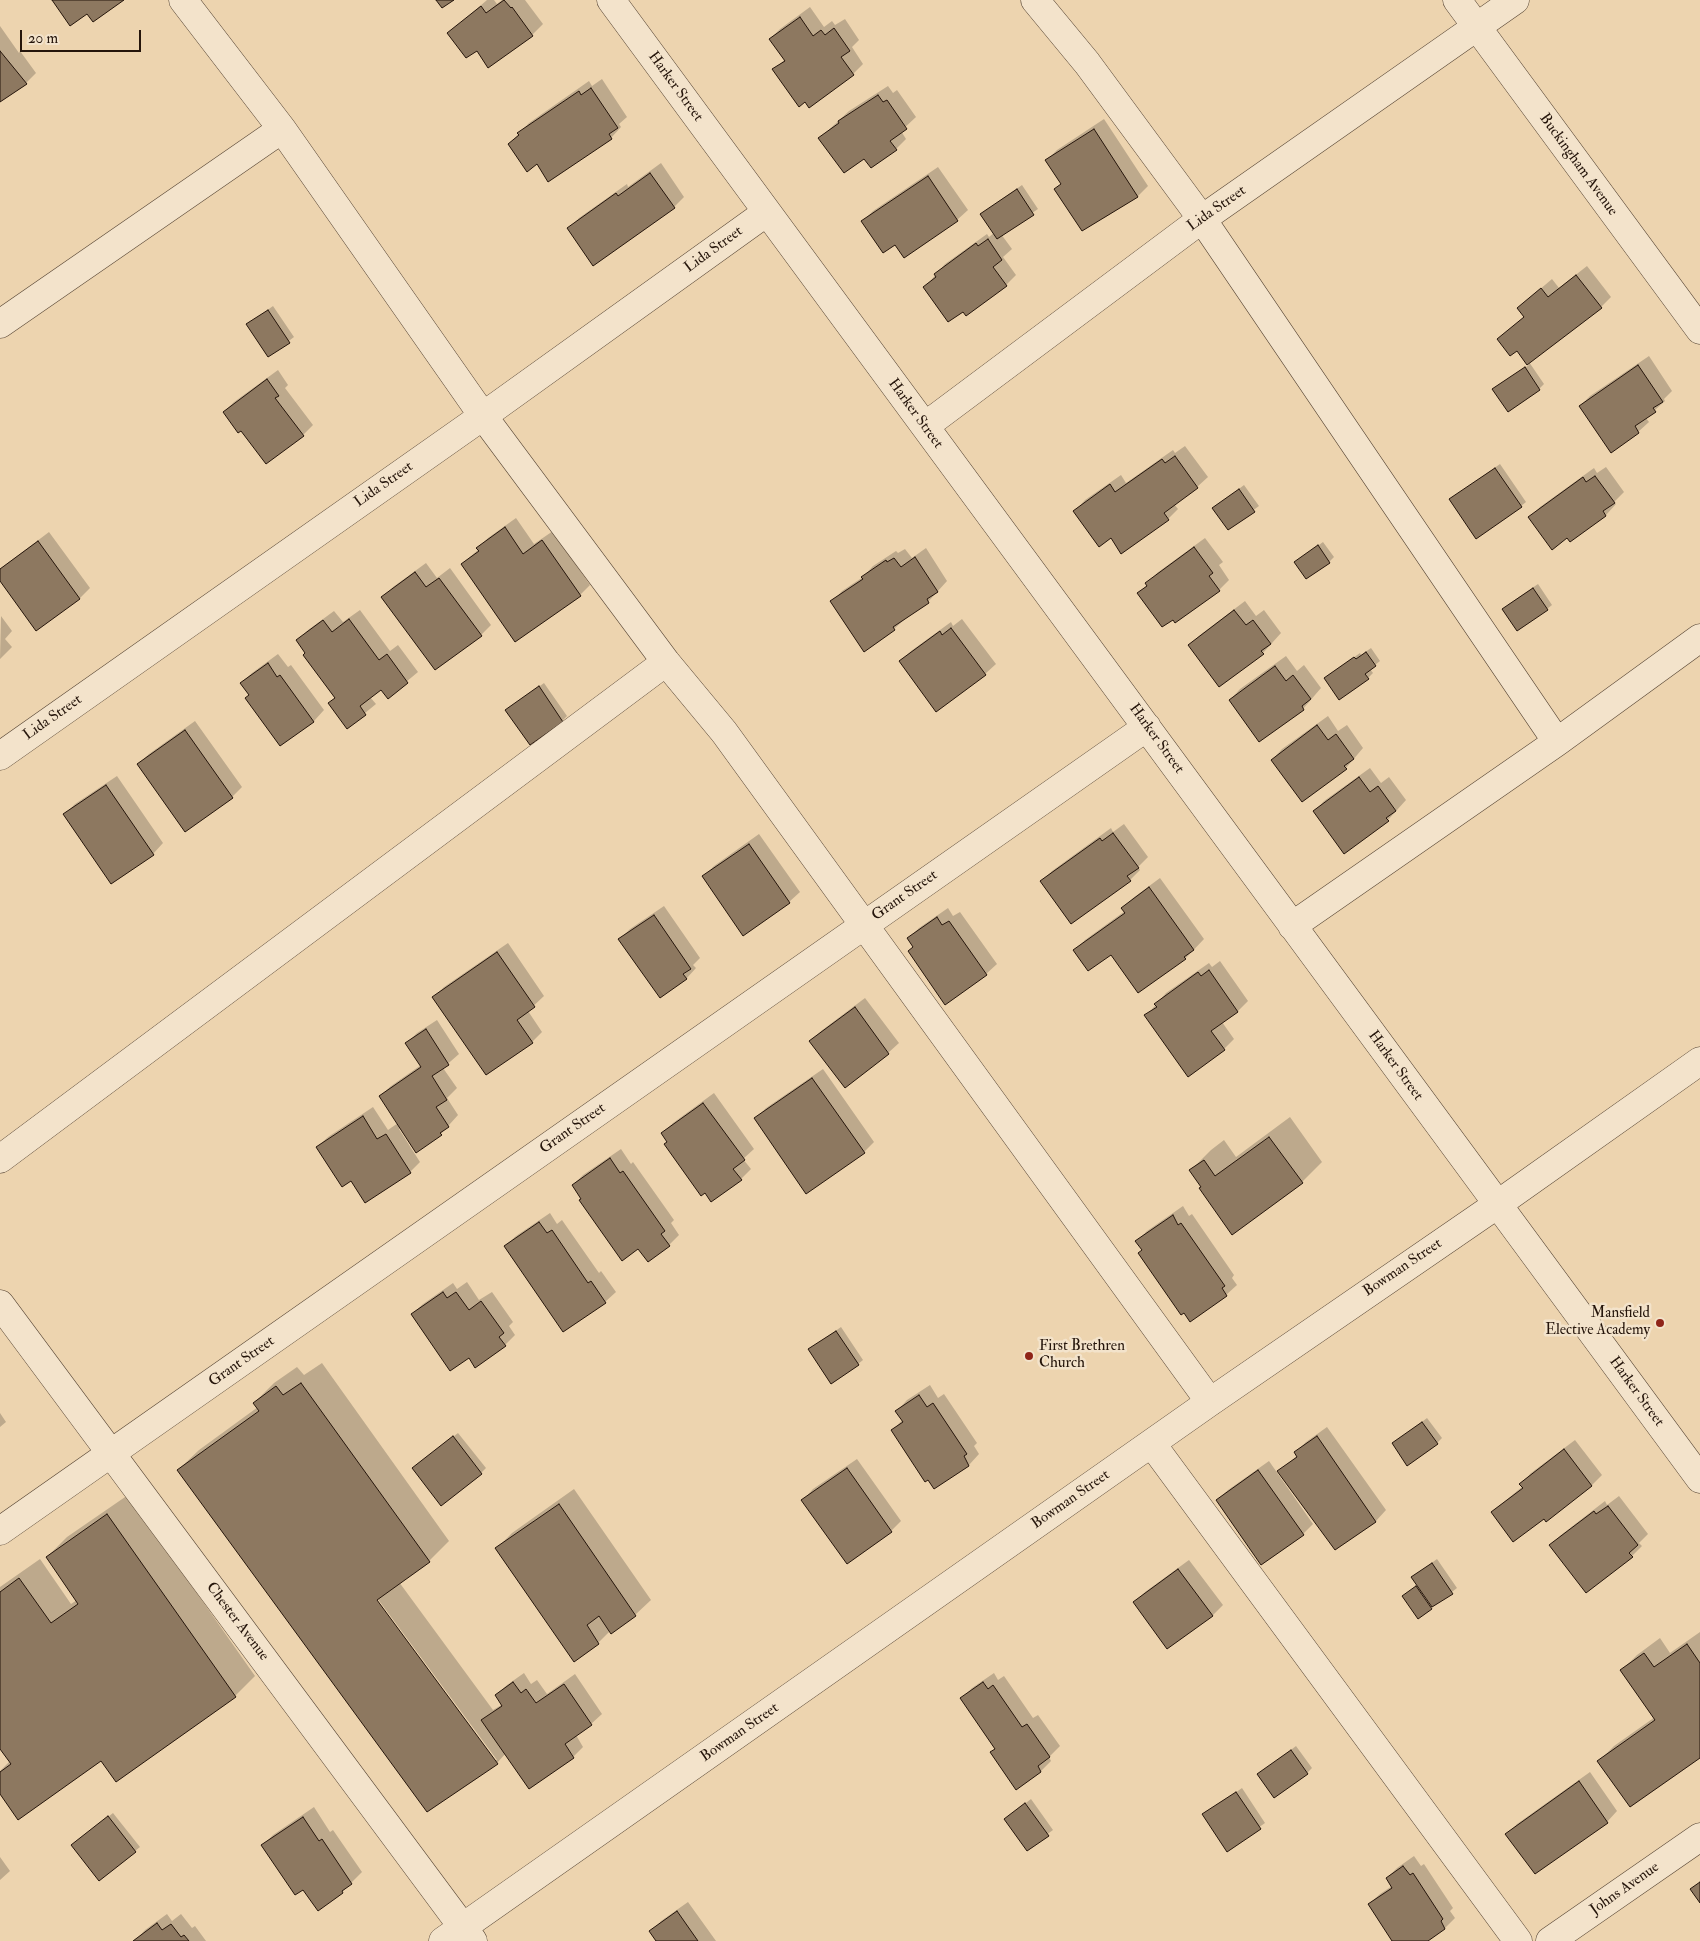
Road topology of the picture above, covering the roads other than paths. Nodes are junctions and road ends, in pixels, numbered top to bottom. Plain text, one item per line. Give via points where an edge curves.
1 (183, 0) edge
2 (611, 0) edge
3 (1034, 0) edge
4 (1457, 0) edge
5 (1515, 0) edge
6 (1477, 28) junction
7 (282, 129) junction
8 (767, 212) junction
9 (1202, 219) junction
10 (0, 324) edge
11 (1700, 330) edge
12 (484, 416) junction
13 (924, 426) junction
14 (1700, 638) edge
15 (666, 662) junction
16 (1146, 727) junction
17 (1557, 742) junction
18 (0, 756) edge
19 (864, 924) junction
20 (1292, 926) junction
21 (1700, 1061) edge
22 (0, 1159) edge
23 (1498, 1204) junction
24 (0, 1304) edge
25 (1210, 1402) junction
26 (1152, 1444) junction
27 (112, 1453) junction
28 (1700, 1479) edge
29 (0, 1531) edge
30 (1700, 1837) edge
31 (460, 1936) edge
32 (1518, 1941) edge
33 (1550, 1941) edge

1 - 7 street
2 - 8 street, Harker Street
3 - 9 street via 1087,63
4 - 6 street, Buckingham Avenue
5 - 6 street, Lida Street
6 - 9 street, Lida Street
6 - 11 street, Buckingham Avenue
7 - 10 street
7 - 12 street
8 - 12 street, Lida Street
8 - 13 street, Harker Street
9 - 13 street, Lida Street
9 - 17 street
12 - 15 street
12 - 18 street, Lida Street
13 - 16 street, Harker Street
14 - 17 street
15 - 19 street via 724,732
15 - 22 street
16 - 19 street, Grant Street
16 - 20 street, Harker Street
17 - 20 street
19 - 25 street
19 - 27 street, Grant Street
20 - 23 street, Harker Street
21 - 23 street, Bowman Street
23 - 25 street, Bowman Street
23 - 28 street, Harker Street
24 - 27 street, Chester Avenue
25 - 26 street, Bowman Street
26 - 31 street, Bowman Street
26 - 32 street
27 - 29 street, Grant Street
27 - 31 street, Chester Avenue
30 - 33 street, Johns Avenue

